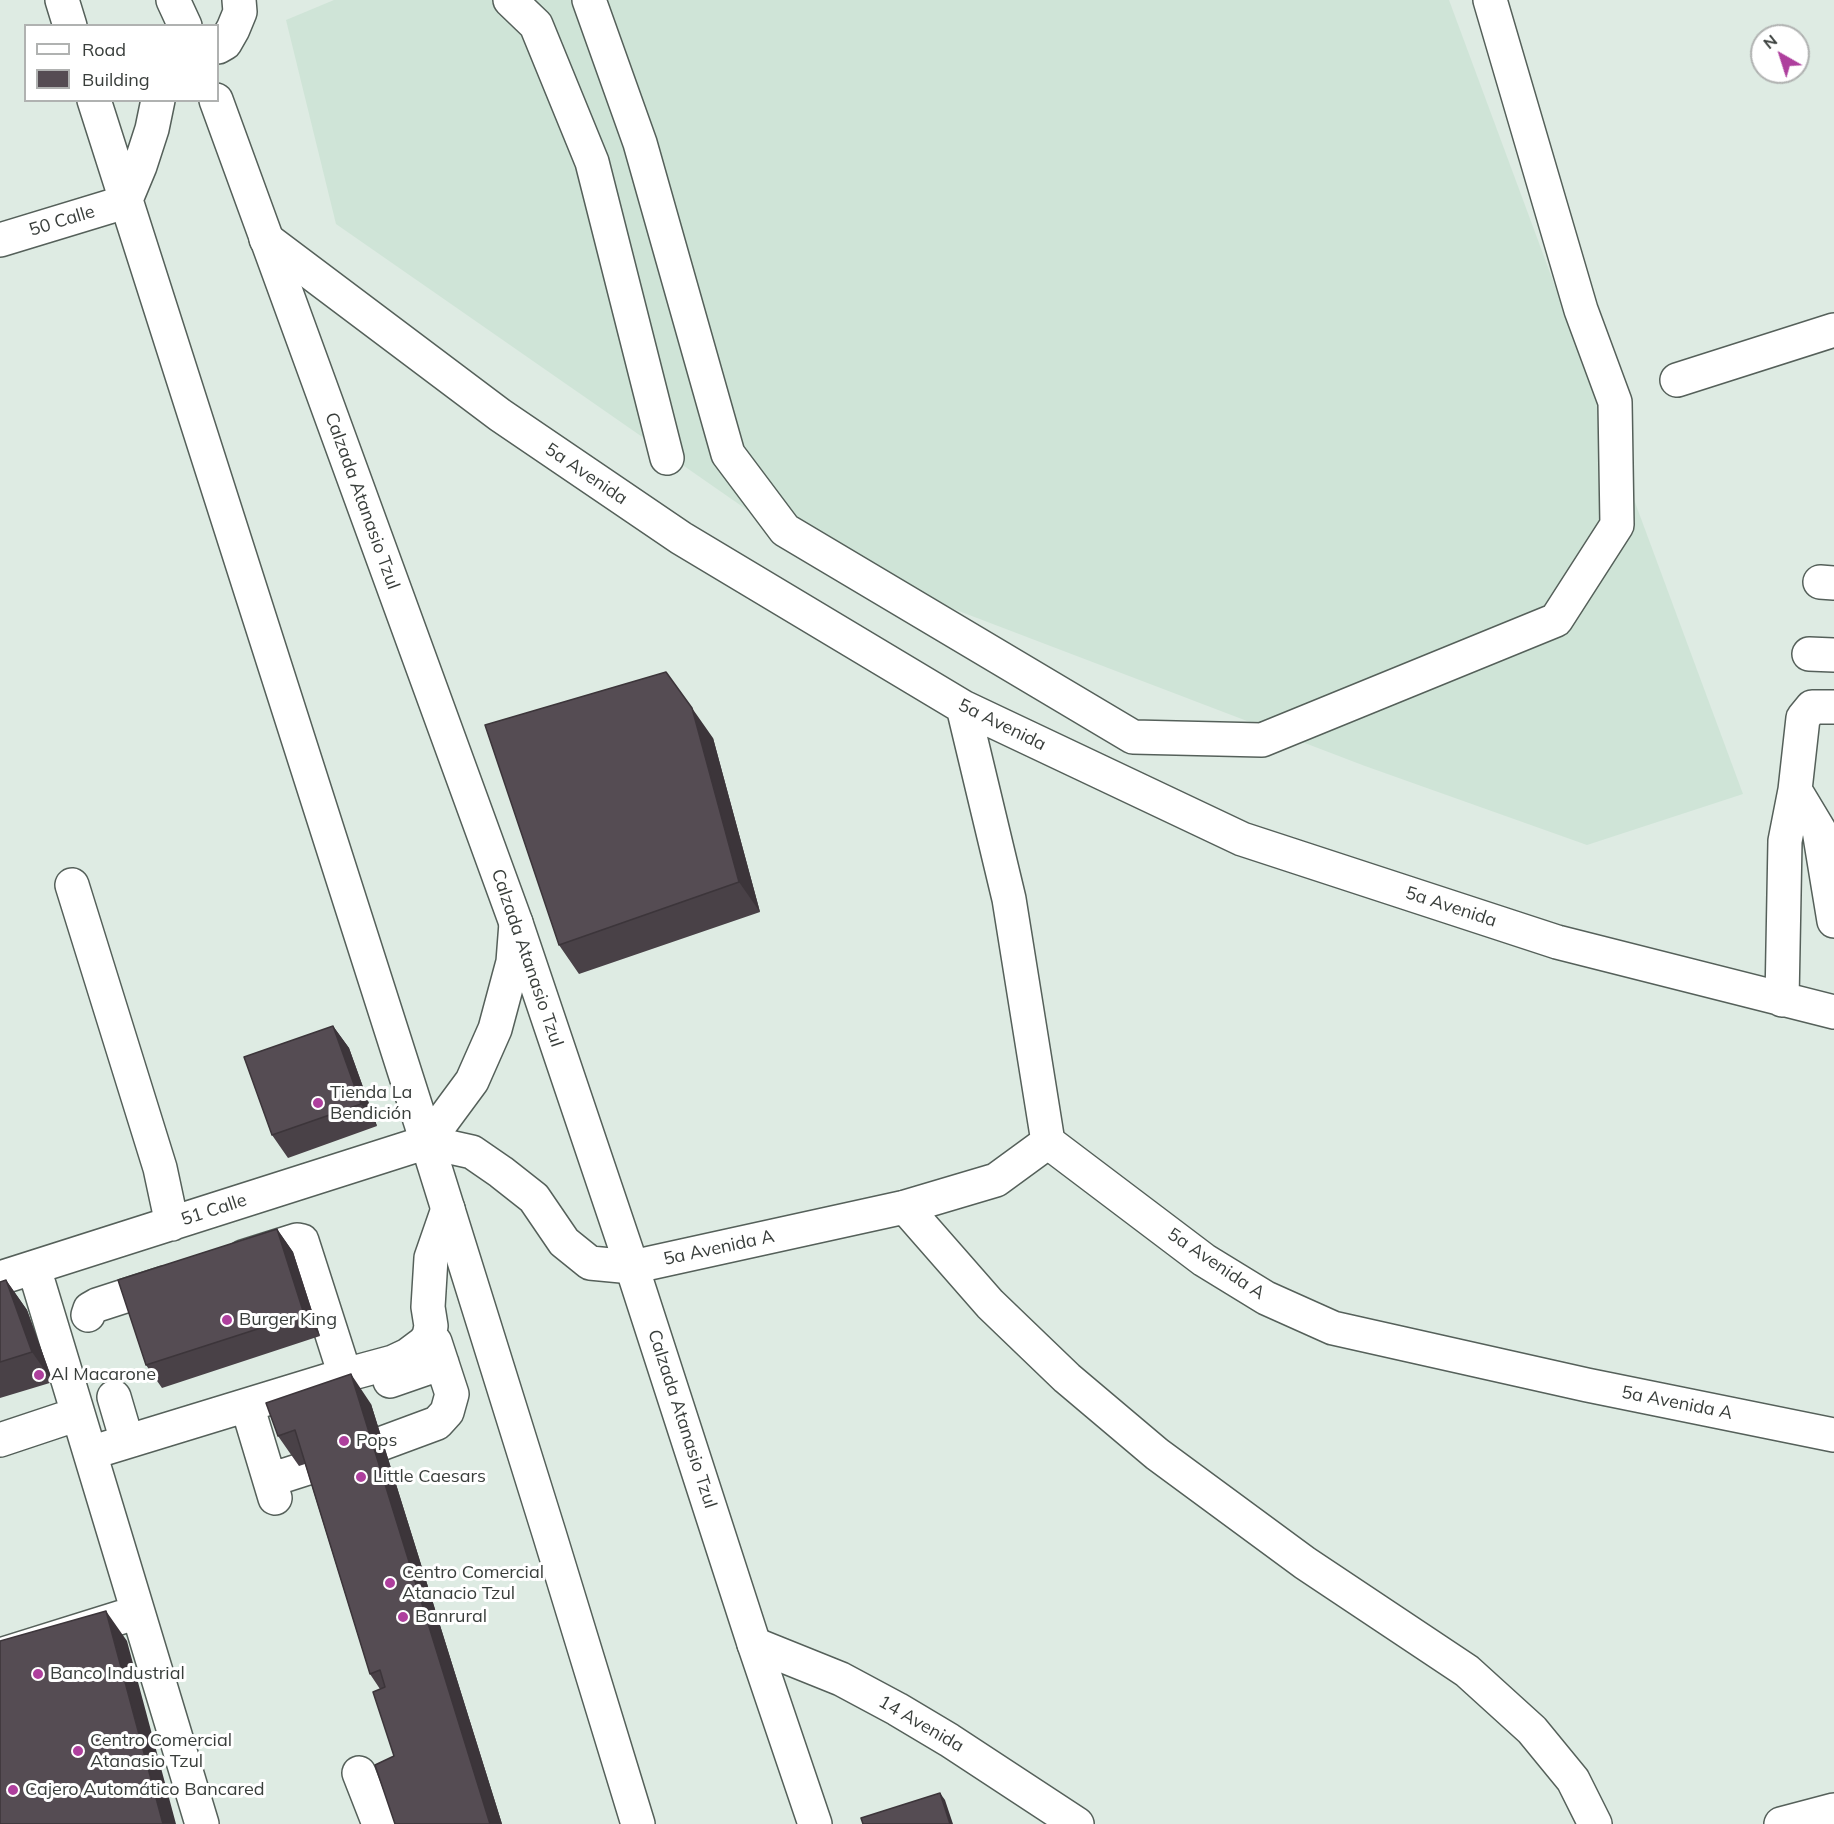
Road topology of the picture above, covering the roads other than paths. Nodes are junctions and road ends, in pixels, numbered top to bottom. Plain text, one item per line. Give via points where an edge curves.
1 (62, 0) edge
2 (165, 0) edge
3 (173, 0) edge
4 (239, 0) edge
5 (510, 0) edge
6 (589, 0) edge
7 (1490, 0) edge
8 (69, 24) edge
9 (166, 24) edge
10 (184, 24) edge
11 (219, 46) edge
12 (95, 102) edge
13 (159, 102) edge
14 (217, 102) edge
15 (125, 202) junction
16 (266, 239) junction
17 (0, 240) edge
18 (1834, 330) edge
19 (1677, 380) dead end
20 (667, 458) dead end
21 (963, 707) junction
22 (1834, 707) edge
23 (1795, 790) junction
24 (72, 885) dead end
25 (1834, 921) edge
26 (516, 923) junction
27 (1782, 1000) junction
28 (1834, 1012) edge
29 (428, 1142) junction
30 (1048, 1142) junction
31 (905, 1208) junction
32 (448, 1209) junction
33 (172, 1224) junction
34 (632, 1267) junction
35 (34, 1268) junction
36 (1, 1276) edge
37 (88, 1315) dead end
38 (431, 1326) junction
39 (442, 1363) junction
40 (345, 1375) junction
41 (114, 1396) dead end
42 (78, 1414) junction
43 (250, 1416) junction
44 (1834, 1434) edge
45 (0, 1440) edge
46 (127, 1441) junction
47 (383, 1443) dead end
48 (90, 1453) junction
49 (317, 1465) edge
50 (138, 1612) junction
51 (754, 1644) junction
52 (0, 1655) edge
53 (359, 1773) dead end
54 (1834, 1810) edge
55 (202, 1824) edge
56 (380, 1824) edge
57 (638, 1824) edge
58 (815, 1824) edge
59 (1077, 1824) edge
60 (1595, 1824) edge
61 (1781, 1824) edge

1 - 8 street
2 - 9 street
3 - 10 street
4 - 11 street via 240,12 233,29
5 - 20 street via 536,25 592,162
6 - 7 street via 640,143 728,454 785,530 1133,737 1262,740 1556,620 1617,525 1615,402 1581,310
12 - 15 street
13 - 15 street
14 - 16 street, Calzada Atanasio Tzul
15 - 17 street, 50 Calle
15 - 29 street
16 - 21 street, 5a Avenida via 500,415 681,538
16 - 26 street, Calzada Atanasio Tzul
18 - 19 street
21 - 27 street, 5a Avenida via 1242,839 1557,942
21 - 30 street via 1009,899
22 - 23 street via 1812,707 1803,718
23 - 25 street via 1819,830
23 - 27 street via 1785,841
24 - 33 street via 160,1168
26 - 29 street via 513,962 495,1029 472,1081
26 - 34 street, Calzada Atanasio Tzul
27 - 28 street, 5a Avenida
29 - 32 street
29 - 33 street, 51 Calle
29 - 34 street via 472,1152 501,1172 534,1198 564,1242 590,1263
30 - 31 street, 5a Avenida A via 996,1180
30 - 44 street, 5a Avenida A via 1204,1260 1266,1298 1333,1328 1587,1385
31 - 34 street, 5a Avenida A
31 - 60 street via 990,1304 1067,1378 1157,1454 1305,1563 1467,1671 1532,1730 1573,1780
32 - 38 street via 431,1258
32 - 57 street
33 - 35 street, 51 Calle
34 - 51 street, Calzada Atanasio Tzul
35 - 36 street, 51 Calle
35 - 42 street
37 - 40 street via 97,1305 302,1241
38 - 39 street
38 - 40 street via 424,1343 408,1355
39 - 43 street
39 - 47 street via 452,1394 447,1412 437,1423
40 - 43 street
41 - 46 street
42 - 45 street
42 - 48 street
43 - 46 street
43 - 49 street via 272,1489
46 - 48 street
48 - 50 street
50 - 52 street
50 - 55 street
51 - 58 street, Calzada Atanasio Tzul
51 - 59 street, 14 Avenida via 841,1679 897,1709
53 - 56 street
54 - 61 street

